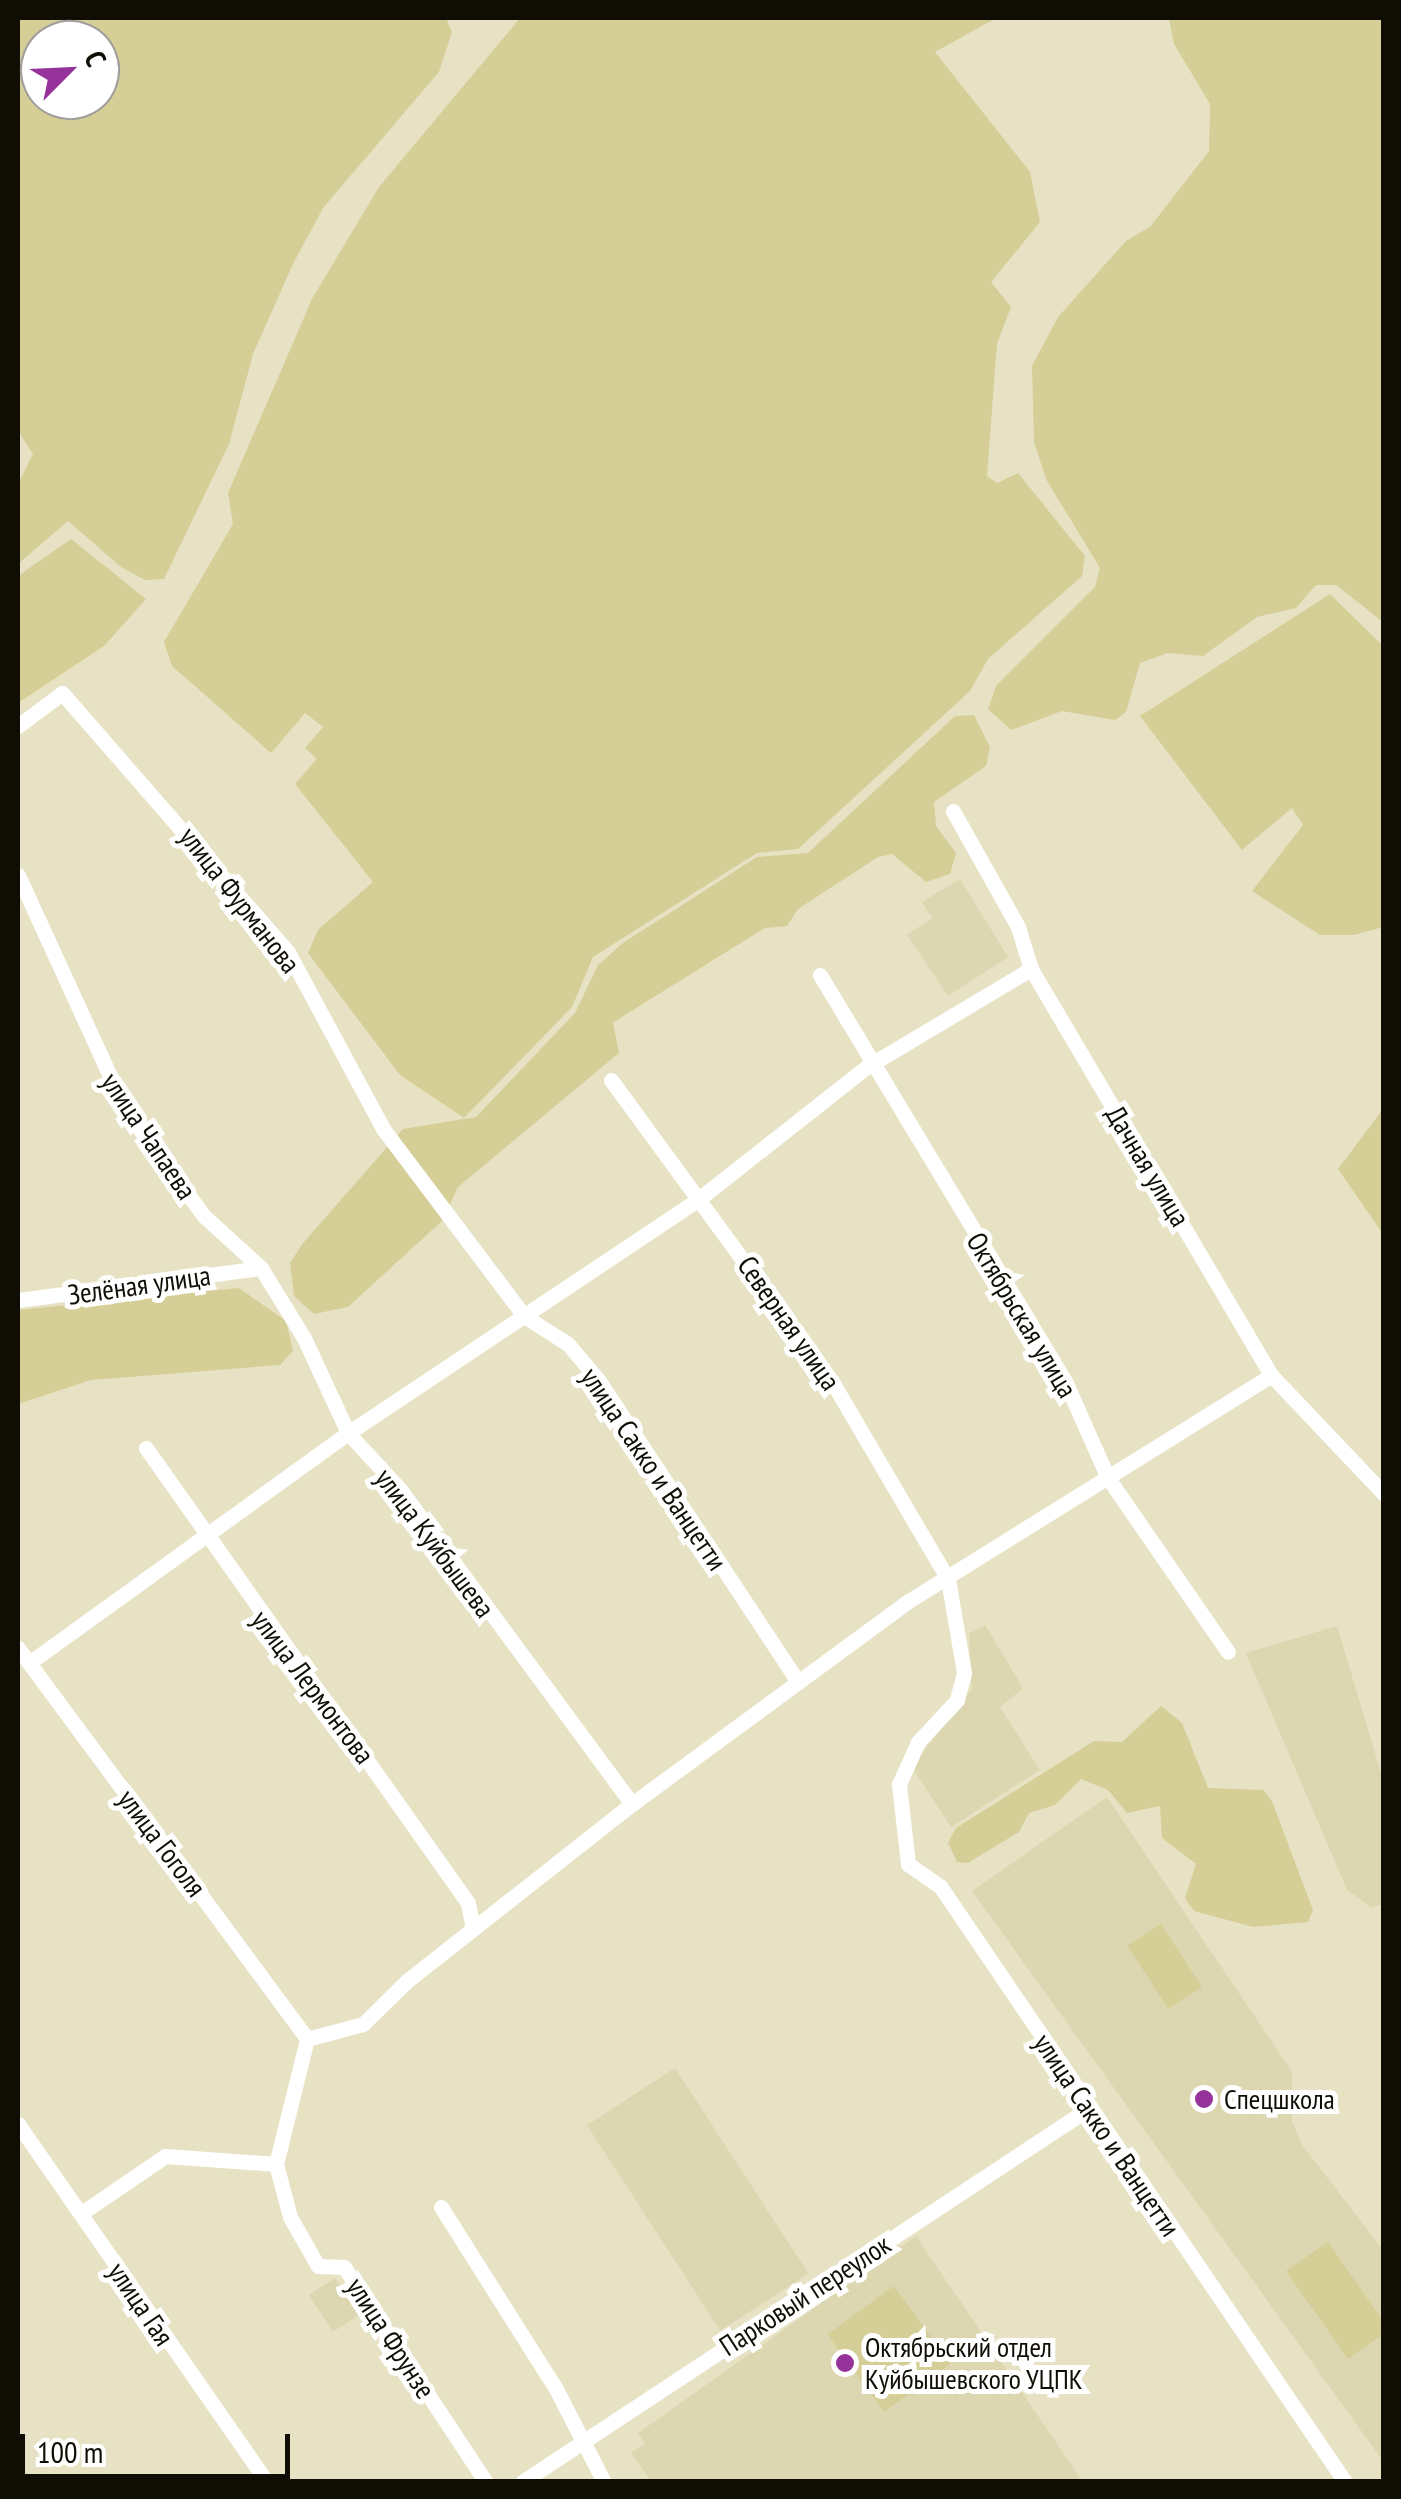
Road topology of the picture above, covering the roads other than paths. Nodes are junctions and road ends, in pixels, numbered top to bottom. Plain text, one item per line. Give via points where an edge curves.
1 (18, 726) edge
2 (953, 810) dead end
3 (18, 875) edge
4 (1031, 969) junction
5 (820, 976) dead end
6 (868, 1066) junction
7 (611, 1080) dead end
8 (384, 1130) joint
9 (700, 1198) junction
10 (260, 1268) junction
11 (18, 1300) edge
12 (524, 1316) junction
13 (1272, 1375) junction
14 (348, 1433) junction
15 (146, 1448) dead end
16 (1108, 1478) junction
17 (1384, 1494) edge
18 (203, 1539) junction
19 (948, 1579) junction
20 (18, 1648) edge
21 (1228, 1652) dead end
22 (29, 1663) junction
23 (798, 1682) junction
24 (632, 1804) junction
25 (474, 1928) junction
26 (306, 2039) junction
27 (1088, 2108) junction
28 (18, 2124) edge
29 (276, 2164) junction
30 (442, 2207) dead end
31 (83, 2212) junction
32 (583, 2441) junction
33 (267, 2482) edge
34 (486, 2482) edge
35 (522, 2482) edge
36 (604, 2482) edge
37 (1345, 2482) edge

1 - 8 street, улица Фурманова via 62,693 288,952
2 - 4 street, Дачная улица via 1018,927
3 - 10 street, улица Чапаева via 124,1109 204,1216
4 - 6 street
4 - 13 street, Дачная улица
5 - 6 street, Октябрьская улица
6 - 9 street
6 - 16 street, Октябрьская улица via 1065,1381
7 - 9 street, Северная улица
8 - 12 street, улица Сакко и Ванцетти
9 - 12 street
9 - 19 street, Северная улица via 834,1385
10 - 11 street, Зелёная улица
10 - 14 street, улица Куйбышева via 304,1338
12 - 14 street
12 - 23 street, улица Сакко и Ванцетти via 568,1344 599,1381
13 - 16 street
13 - 17 street, Дачная улица
14 - 18 street
14 - 24 street, улица Куйбышева via 399,1488
15 - 18 street, улица Лермонтова
16 - 19 street
16 - 21 street, Октябрьская улица
18 - 22 street
18 - 25 street, улица Лермонтова via 446,1871 468,1903
19 - 23 street
19 - 27 street, улица Сакко и Ванцетти via 964,1673 957,1700 918,1742 900,1784 908,1864 940,1886
20 - 22 street, улица Гоголя
22 - 26 street, улица Гоголя
23 - 24 street
24 - 25 street
25 - 26 street via 363,2024
26 - 29 street
27 - 32 street, Парковый переулок
27 - 37 street, улица Сакко и Ванцетти
28 - 31 street, улица Гая
29 - 31 street via 165,2156
29 - 34 street, улица Фрунзе via 306,2252 318,2266 344,2266
30 - 32 street
31 - 33 street, улица Гая
32 - 35 street, Парковый переулок
32 - 36 street

